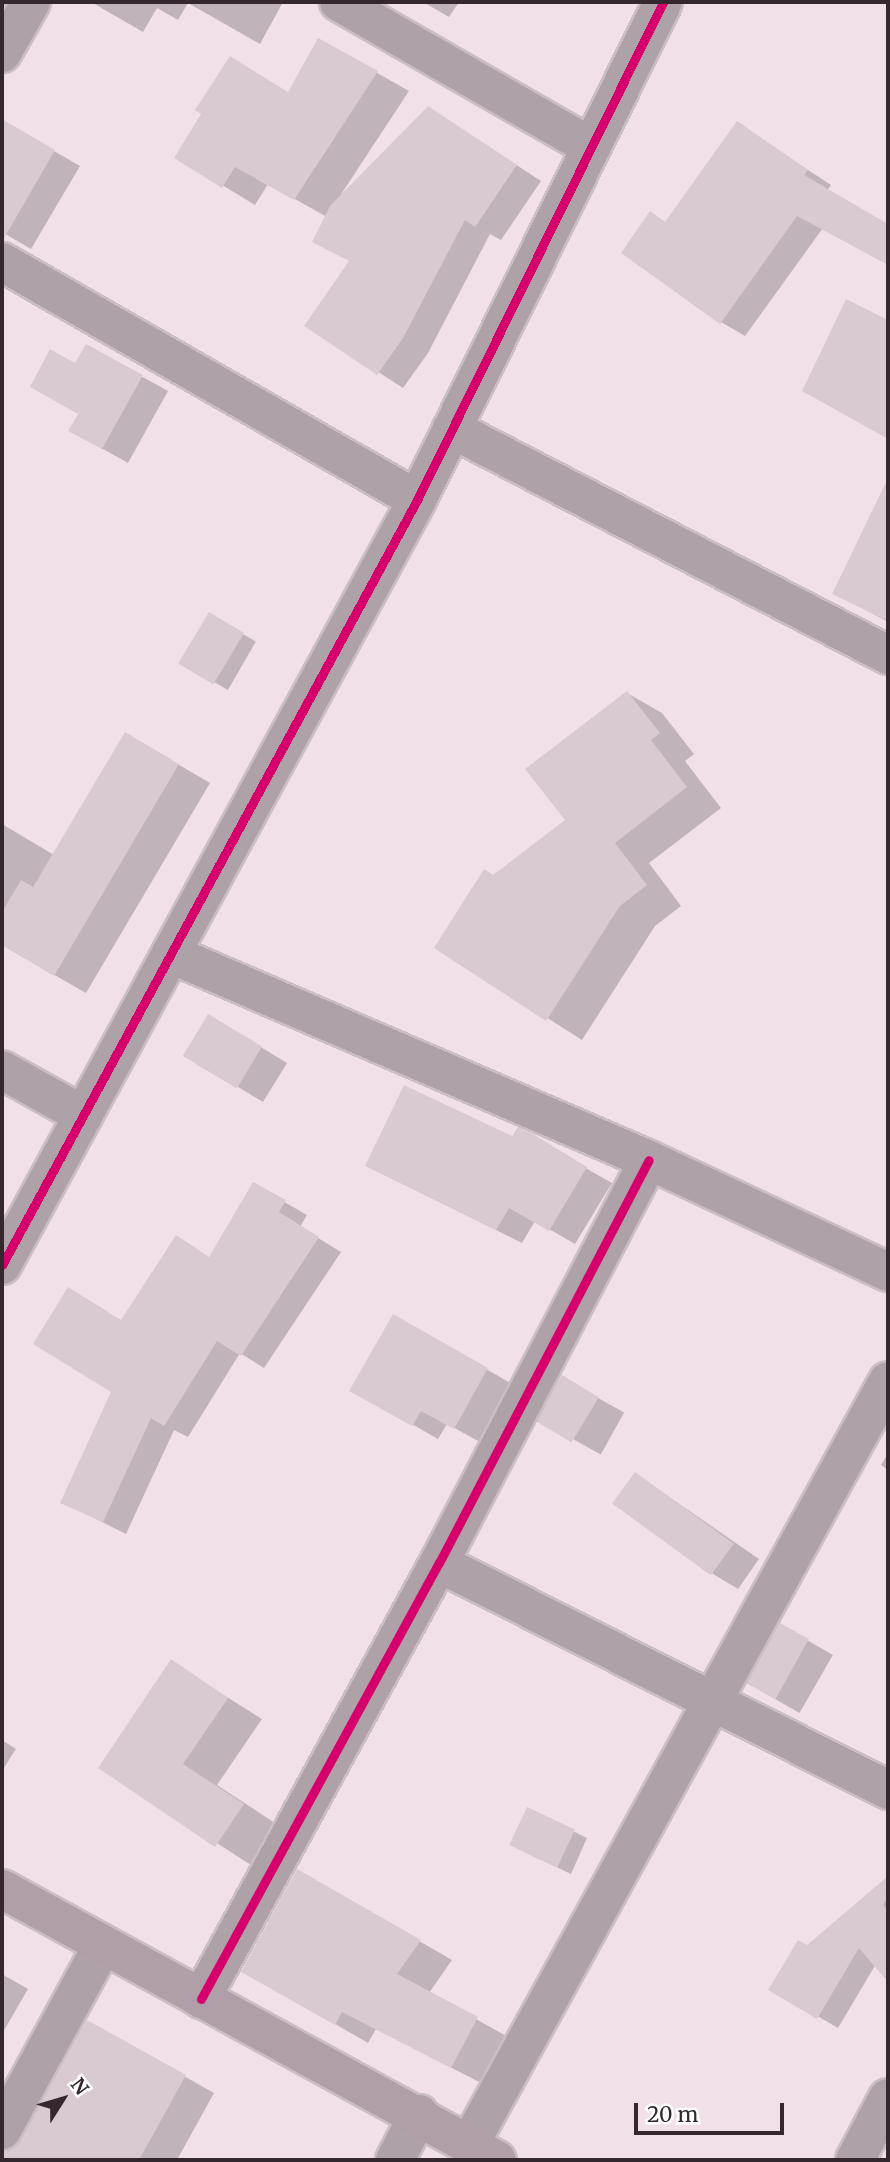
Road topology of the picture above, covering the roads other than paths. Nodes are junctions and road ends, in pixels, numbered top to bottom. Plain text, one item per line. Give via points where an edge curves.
1 (31, 2) edge
2 (339, 2) edge
3 (663, 2) edge
4 (2, 53) edge
5 (591, 147) junction
6 (2, 262) edge
7 (452, 429) junction
8 (417, 500) junction
9 (888, 655) edge
10 (171, 954) junction
11 (2, 1070) edge
12 (83, 1115) junction
13 (649, 1160) junction
14 (2, 1265) edge
15 (888, 1272) edge
16 (888, 1381) edge
17 (439, 1563) junction
18 (712, 1701) junction
19 (888, 1790) edge
20 (2, 1889) edge
21 (103, 1945) junction
22 (201, 1998) junction
23 (888, 2098) edge
24 (419, 2114) junction
25 (2, 2130) edge
26 (483, 2152) edge
27 (395, 2160) edge
28 (855, 2160) edge

1 - 4 street
2 - 5 street
3 - 5 street
5 - 7 street
6 - 8 street
7 - 8 street
7 - 9 street
8 - 10 street
10 - 12 street
10 - 13 street
11 - 12 street
12 - 14 street
13 - 15 street
13 - 17 street
16 - 18 street
17 - 18 street
17 - 22 street
18 - 19 street
18 - 26 street
20 - 21 main road
21 - 22 main road
21 - 25 street
22 - 24 main road
23 - 28 street
24 - 26 main road
24 - 27 street

